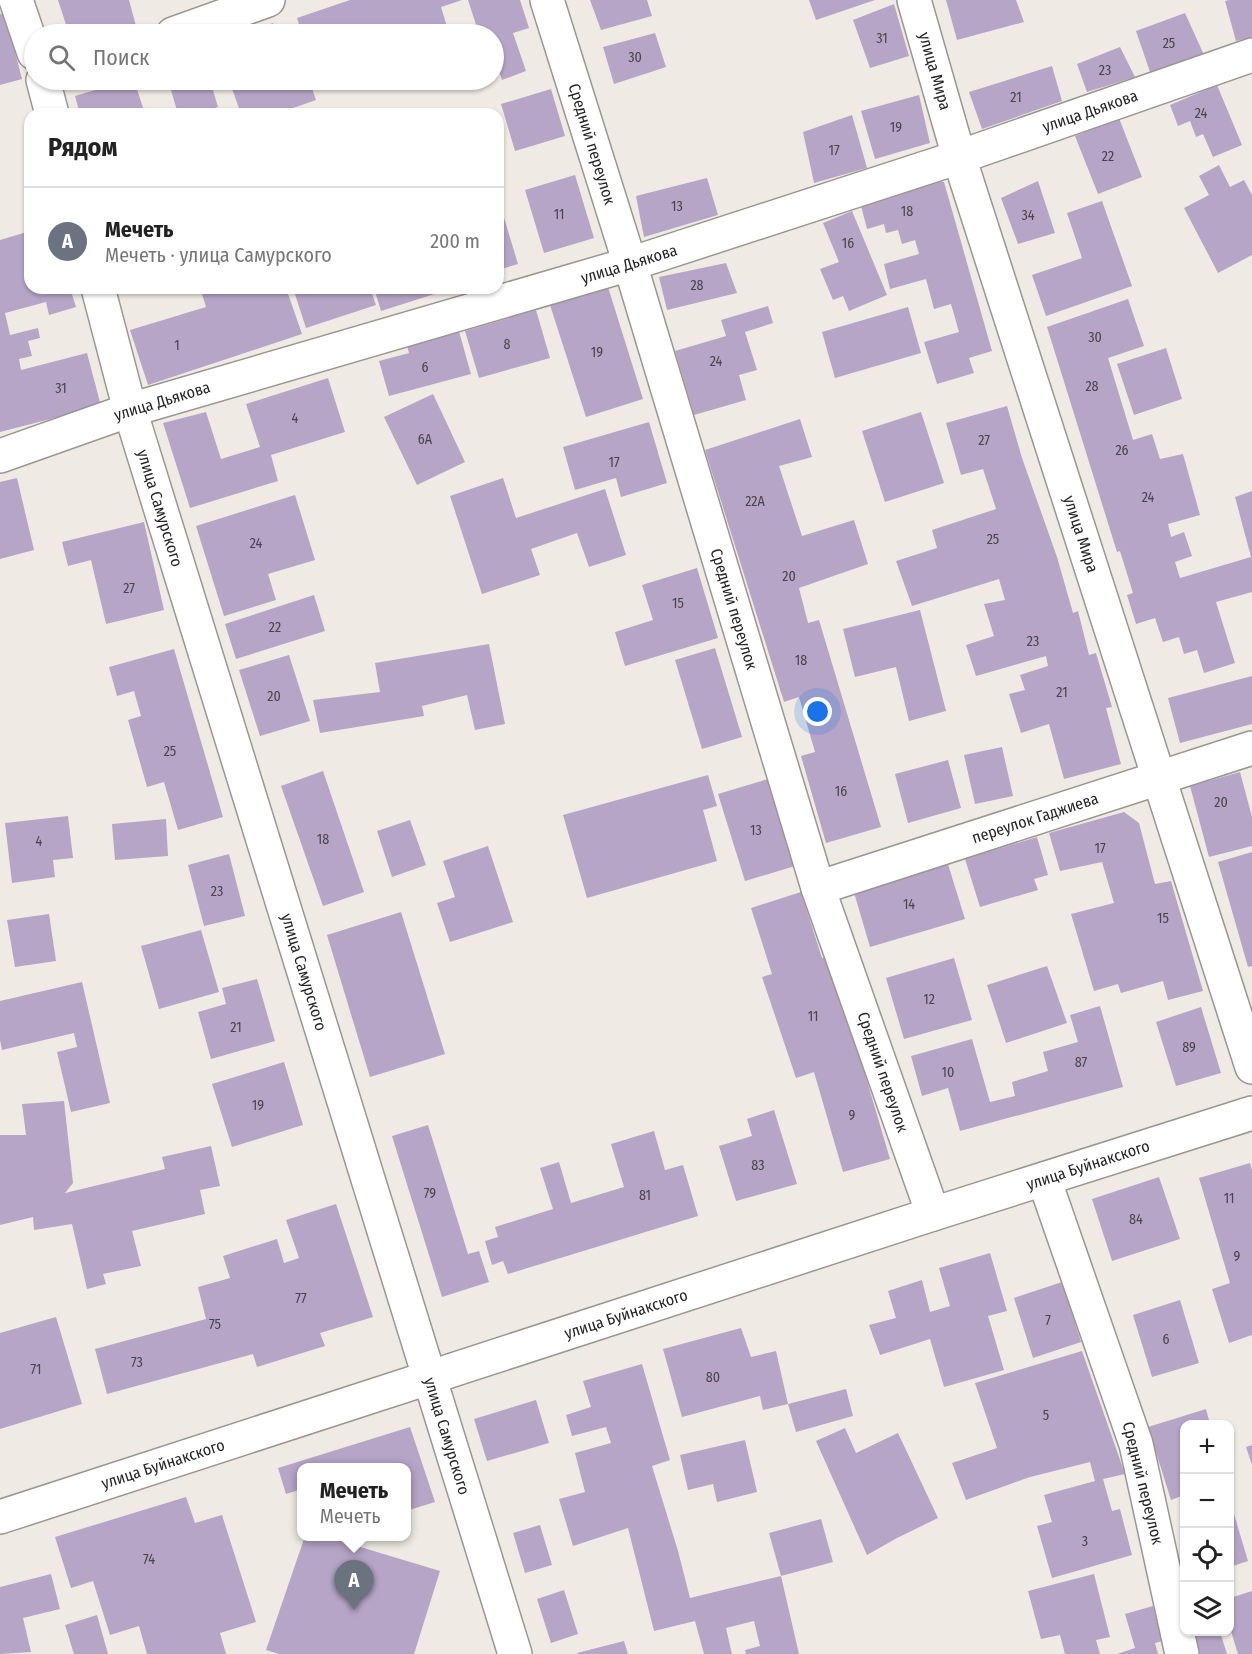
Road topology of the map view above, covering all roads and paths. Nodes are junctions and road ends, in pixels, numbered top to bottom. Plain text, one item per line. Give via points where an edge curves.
1 (16, 0) edge
2 (268, 0) edge
3 (547, 0) edge
4 (914, 0) edge
5 (25, 24) edge
6 (201, 24) edge
7 (1252, 55) edge
8 (47, 90) edge
9 (51, 108) edge
10 (959, 156) junction
11 (630, 264) junction
12 (100, 294) edge
13 (130, 410) junction
14 (0, 456) edge
15 (1252, 748) edge
16 (1159, 778) junction
17 (818, 888) junction
18 (1252, 1067) edge
19 (1252, 1113) edge
20 (1044, 1179) junction
21 (933, 1214) junction
22 (429, 1378) junction
23 (0, 1517) edge
24 (515, 1654) edge
25 (1182, 1654) edge

1 - 5 street
2 - 6 street
3 - 11 street, Средний переулок
4 - 10 street, улица Мира
7 - 10 street, улица Дьякова
8 - 9 street
10 - 11 street, улица Дьякова
10 - 16 street, улица Мира
11 - 13 street, улица Дьякова
11 - 17 street, Средний переулок
12 - 13 street, улица Самурского
13 - 14 street, улица Дьякова
13 - 22 street, улица Самурского
15 - 16 street, переулок Гаджиева
16 - 17 street, переулок Гаджиева
16 - 18 street, улица Мира
17 - 21 street, Средний переулок
19 - 20 street, улица Буйнакского
20 - 21 street, улица Буйнакского
20 - 25 street, Средний переулок via 1136,1444
21 - 22 street, улица Буйнакского
22 - 23 street, улица Буйнакского
22 - 24 street, улица Самурского

